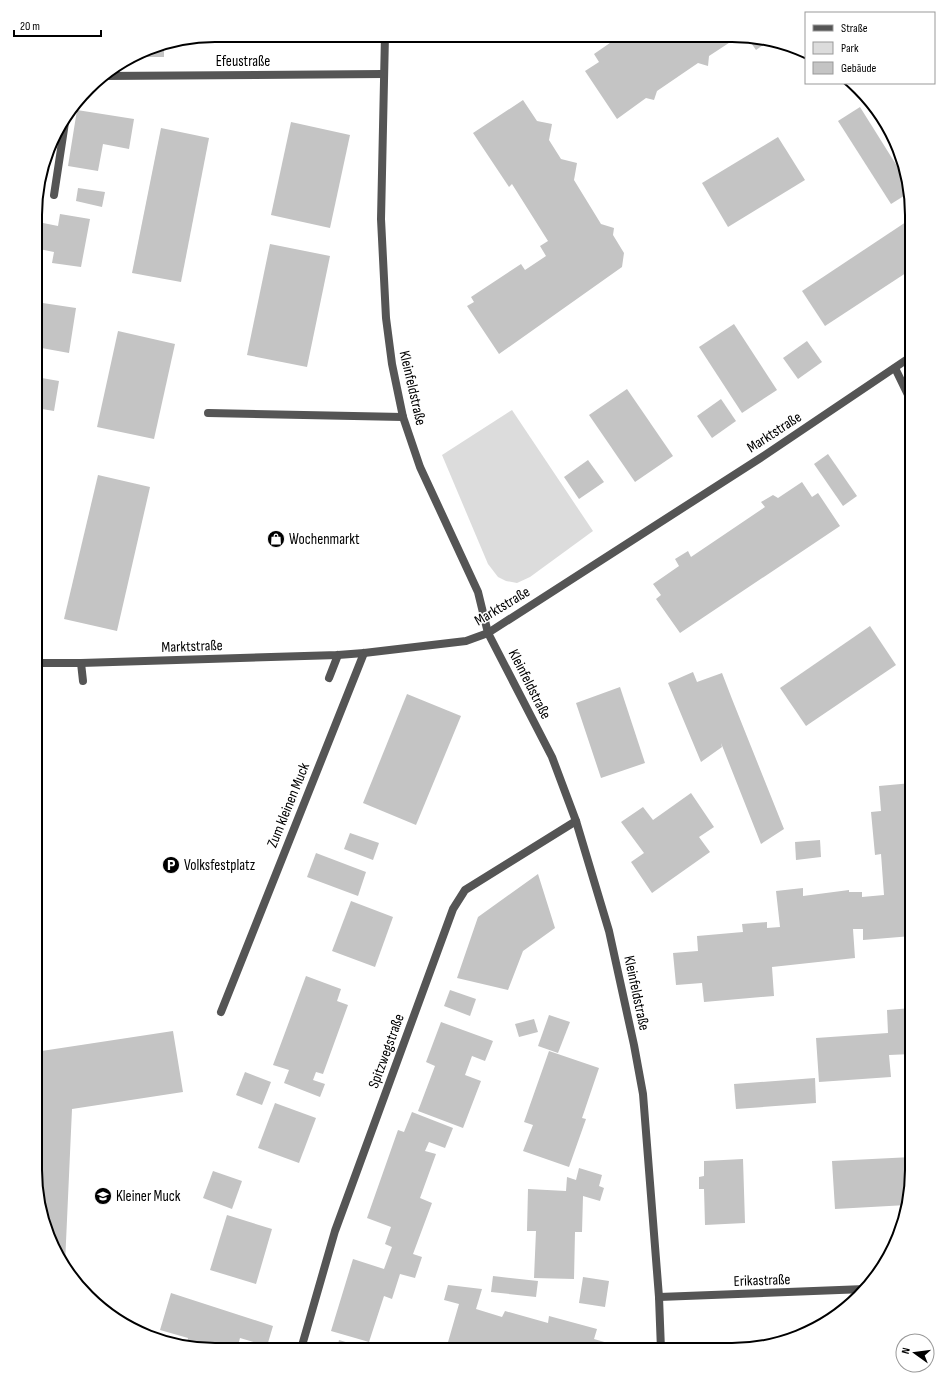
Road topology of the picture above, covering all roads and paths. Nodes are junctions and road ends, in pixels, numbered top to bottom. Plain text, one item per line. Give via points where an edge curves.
1 (385, 42) edge
2 (383, 74) junction
3 (113, 76) edge
4 (64, 130) edge
5 (54, 195) dead end
6 (905, 361) edge
7 (895, 368) junction
8 (905, 389) edge
9 (208, 413) dead end
10 (404, 416) junction
11 (488, 634) junction
12 (364, 653) junction
13 (338, 655) junction
14 (42, 663) edge
15 (81, 663) junction
16 (329, 678) dead end
17 (83, 681) dead end
18 (576, 822) junction
19 (221, 1012) dead end
20 (857, 1289) edge
21 (659, 1297) junction
22 (303, 1343) edge
23 (661, 1343) edge

1 - 2 street, Kleinfeldstraße
2 - 3 street, Efeustraße
2 - 10 street, Kleinfeldstraße via 383,275 392,364
4 - 5 street
6 - 7 street, Marktstraße
7 - 8 street
7 - 11 street, Marktstraße
9 - 10 street
10 - 11 street, Kleinfeldstraße via 420,467 478,592
11 - 12 street, Marktstraße via 466,641
11 - 18 street, Kleinfeldstraße via 552,758
12 - 13 street, Marktstraße
12 - 19 street, Zum kleinen Muck
13 - 15 street, Marktstraße
13 - 16 street
14 - 15 street, Marktstraße
15 - 17 street
18 - 21 street, Kleinfeldstraße via 612,945 643,1094
18 - 22 street, Spitzwegstraße via 465,890 453,909 335,1231
20 - 21 street, Erikastraße
21 - 23 street, Kleinfeldstraße

